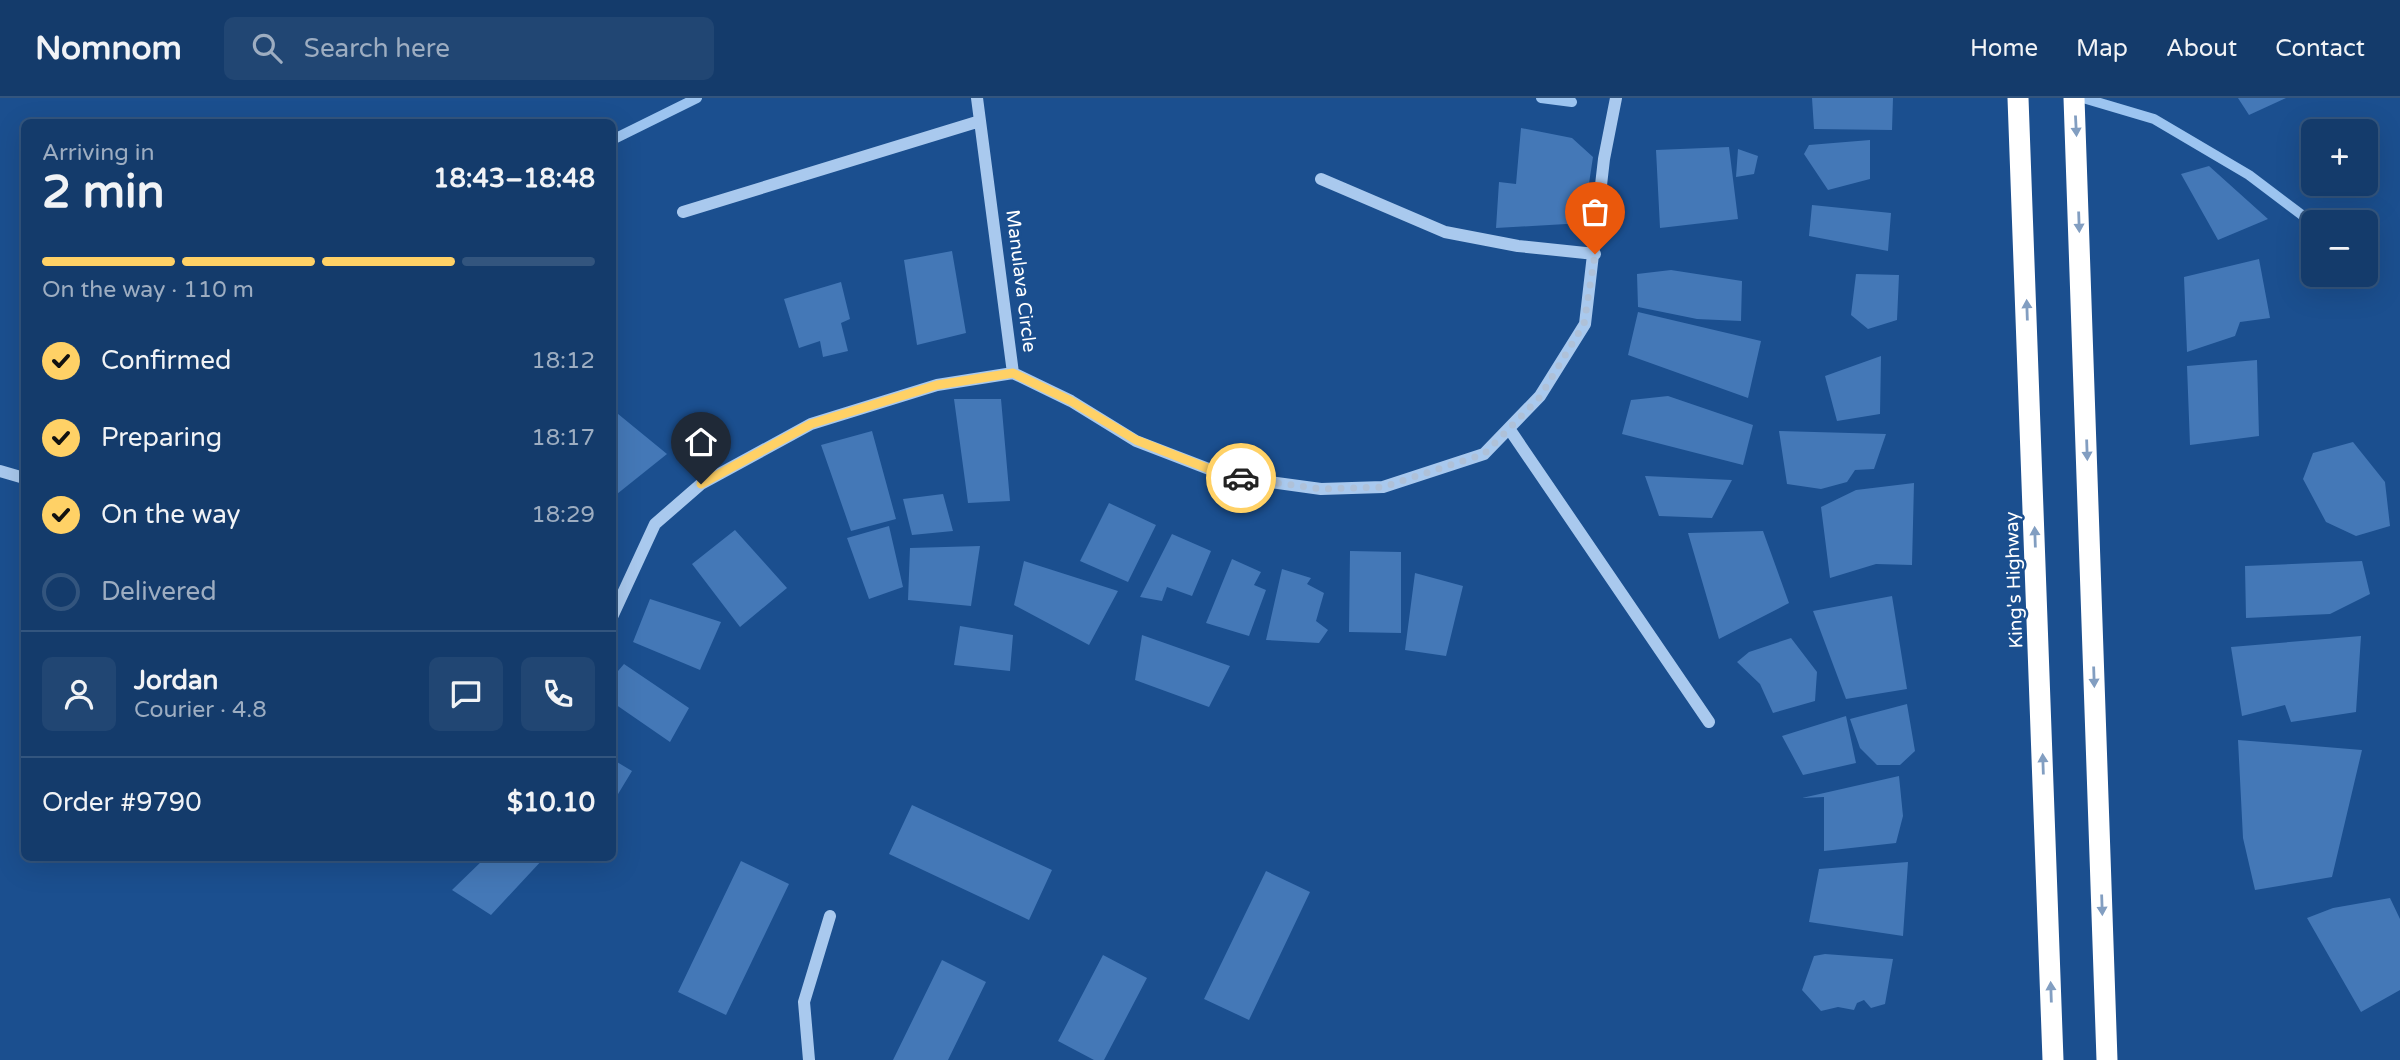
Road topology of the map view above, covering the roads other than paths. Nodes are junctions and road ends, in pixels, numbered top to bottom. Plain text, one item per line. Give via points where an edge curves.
1 (978, 98) edge
2 (1616, 98) edge
3 (2018, 98) edge
4 (2074, 98) edge
5 (980, 121) junction
6 (1321, 179) dead end
7 (683, 212) dead end
8 (1595, 254) junction
9 (1013, 373) junction
10 (1510, 430) junction
11 (0, 471) edge
12 (21, 477) edge
13 (616, 608) edge
14 (1709, 722) dead end
15 (830, 916) dead end
16 (809, 1060) edge
17 (2053, 1060) edge
18 (2107, 1060) edge

1 - 5 street, Manulava Circle
2 - 8 street, Manulava Circle via 1604,159
17 -> 3 highway, King's Highway
4 -> 18 highway
5 - 7 street
5 - 9 street, Manulava Circle
6 - 8 street via 1445,232
8 - 10 street, Manulava Circle via 1584,324 1540,397
9 - 10 street, Manulava Circle via 1136,440 1227,476 1321,489 1383,487 1441,470 1484,454
9 - 13 street via 937,385 811,424 701,484 655,524
10 - 14 street
11 - 12 street
15 - 16 street via 804,1002

